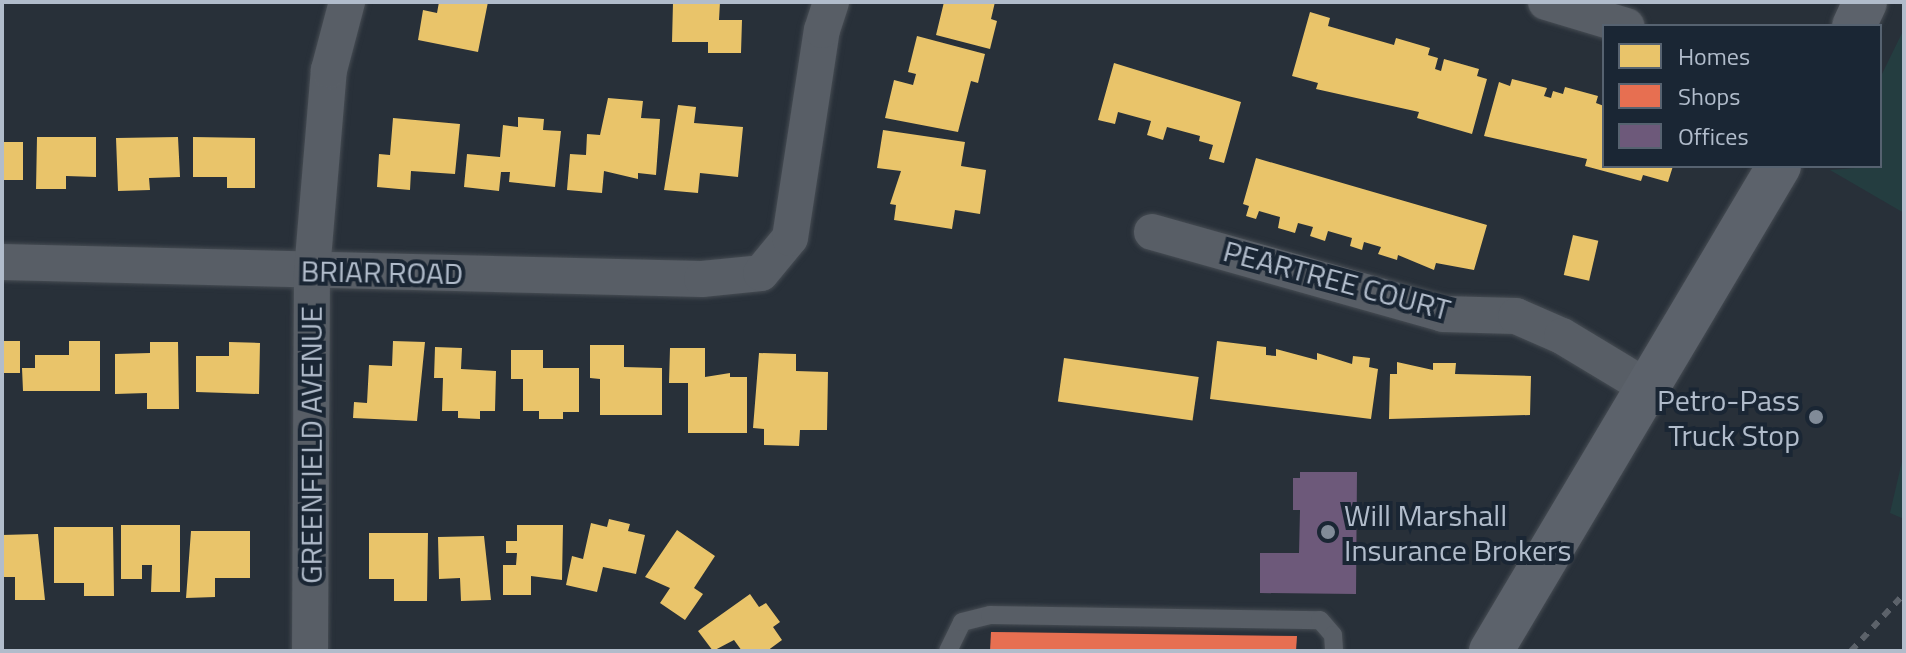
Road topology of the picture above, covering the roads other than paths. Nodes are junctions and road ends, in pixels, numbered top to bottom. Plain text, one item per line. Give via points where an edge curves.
1 (347, 2) edge
2 (831, 2) edge
3 (1546, 2) edge
4 (1865, 2) edge
5 (1619, 24) edge
6 (1855, 24) edge
7 (1778, 168) edge
8 (1152, 232) dead end
9 (2, 262) edge
10 (312, 271) junction
11 (1650, 389) junction
12 (310, 651) edge
13 (948, 651) edge
14 (1334, 651) edge
15 (1491, 651) edge

1 - 10 street, GREENFIELD AVENUE via 329,70
2 - 10 street, BRIAR ROAD via 822,30 790,238 761,273 702,279
3 - 5 street
4 - 6 main road
7 - 11 main road
8 - 11 street, PEARTREE COURT via 1443,314 1516,316 1562,336
9 - 10 street, BRIAR ROAD
10 - 12 street, GREENFIELD AVENUE
11 - 15 main road
13 - 14 lane via 962,622 990,615 1320,620 1333,635

